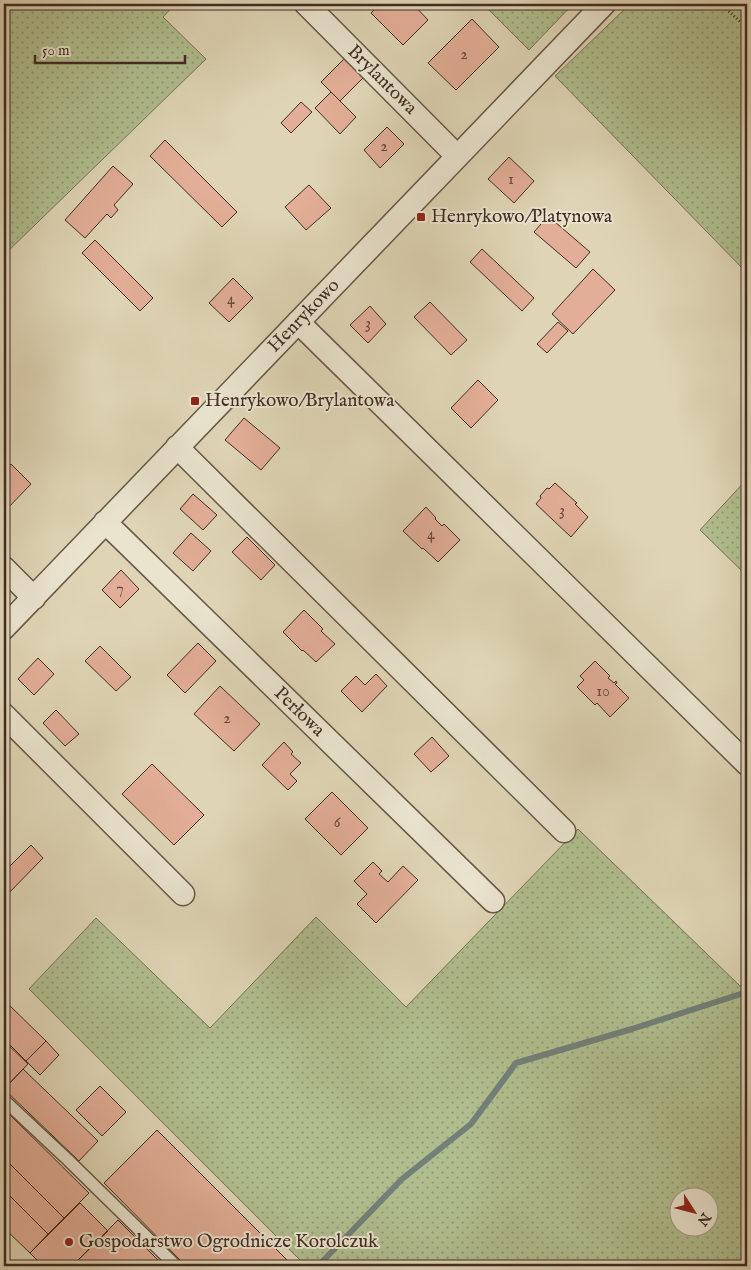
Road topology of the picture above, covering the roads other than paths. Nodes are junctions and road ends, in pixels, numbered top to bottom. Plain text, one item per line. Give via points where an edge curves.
1 (306, 4) edge
2 (604, 4) edge
3 (457, 156) junction
4 (298, 322) junction
5 (177, 447) junction
6 (105, 522) junction
7 (4, 568) edge
8 (34, 598) junction
9 (4, 628) edge
10 (4, 714) edge
11 (747, 764) edge
12 (564, 831) dead end
13 (184, 894) dead end
14 (493, 902) dead end
15 (4, 1100) edge
16 (176, 1266) edge

1 - 3 street, Brylantowa
2 - 3 street, Henrykowo
3 - 4 street, Henrykowo
4 - 5 street, Henrykowo
4 - 11 street
5 - 6 street, Henrykowo
5 - 12 street
6 - 8 street, Henrykowo
6 - 14 street, Perłowa
7 - 8 street
8 - 9 street, Henrykowo
10 - 13 street
15 - 16 lane

